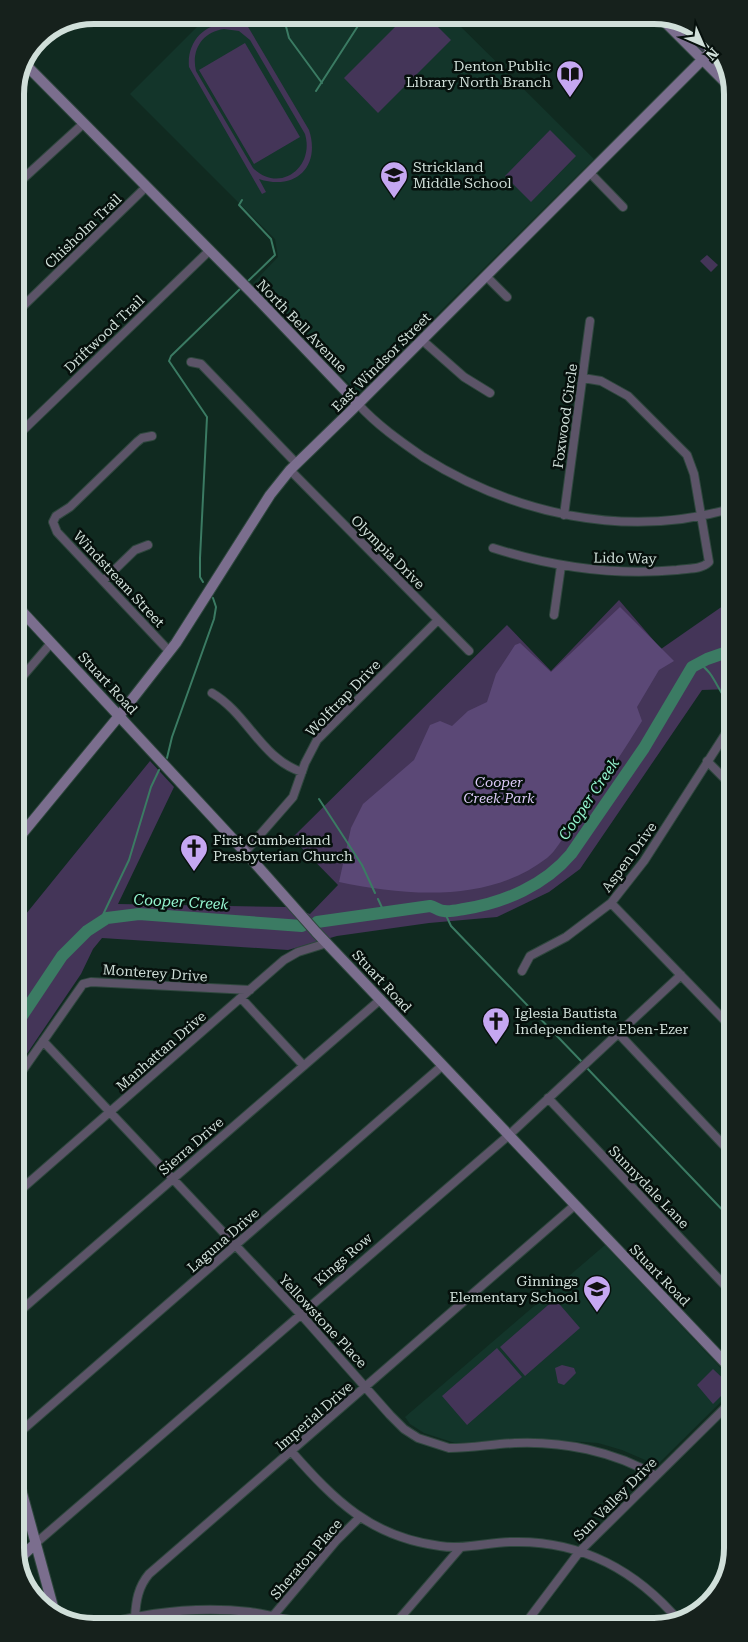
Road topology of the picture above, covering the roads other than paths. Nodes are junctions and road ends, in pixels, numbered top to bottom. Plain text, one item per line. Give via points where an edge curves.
1 (668, 25) edge
2 (710, 52) edge
3 (703, 61) junction
4 (29, 68) edge
5 (723, 80) edge
6 (82, 124) junction
7 (590, 173) junction
8 (24, 178) edge
9 (146, 187) junction
10 (623, 207) dead end
11 (210, 250) junction
12 (486, 276) junction
13 (507, 297) dead end
14 (24, 304) edge
15 (590, 321) dead end
16 (422, 340) junction
17 (191, 362) dead end
18 (583, 378) junction
19 (490, 393) dead end
20 (358, 404) junction
21 (24, 429) edge
22 (152, 436) dead end
23 (293, 467) junction
24 (724, 509) edge
25 (702, 514) junction
26 (564, 515) junction
27 (148, 545) dead end
28 (492, 548) dead end
29 (561, 566) junction
30 (103, 581) junction
31 (24, 613) edge
32 (554, 614) dead end
33 (438, 620) junction
34 (52, 643) junction
35 (169, 651) junction
36 (469, 651) dead end
37 (24, 675) edge
38 (212, 694) dead end
39 (120, 716) junction
40 (724, 736) edge
41 (707, 761) junction
42 (302, 772) junction
43 (724, 778) edge
44 (24, 832) edge
45 (245, 852) junction
46 (611, 903) junction
47 (327, 944) junction
48 (522, 970) dead end
49 (680, 975) junction
50 (250, 990) junction
51 (241, 998) junction
52 (381, 999) junction
53 (724, 1020) edge
54 (618, 1033) junction
55 (43, 1041) junction
56 (443, 1065) junction
57 (303, 1066) junction
58 (24, 1068) edge
59 (548, 1098) junction
60 (110, 1112) junction
61 (508, 1135) junction
62 (724, 1146) edge
63 (173, 1178) junction
64 (24, 1187) edge
65 (575, 1205) junction
66 (235, 1244) junction
67 (724, 1285) edge
68 (24, 1307) edge
69 (300, 1313) junction
70 (724, 1362) edge
71 (366, 1387) junction
72 (724, 1409) edge
73 (24, 1429) edge
74 (291, 1451) junction
75 (656, 1476) junction
76 (24, 1500) edge
77 (359, 1518) junction
78 (36, 1543) junction
79 (460, 1547) junction
80 (580, 1551) junction
81 (24, 1554) edge
82 (53, 1605) edge
83 (273, 1616) junction
84 (674, 1616) edge
85 (136, 1617) junction
86 (132, 1618) edge
87 (282, 1618) edge
88 (400, 1618) edge
89 (530, 1618) edge

1 - 3 street
2 - 3 street, East Windsor Street
3 - 5 street
3 - 7 street, East Windsor Street
4 - 6 street, North Bell Avenue
6 - 8 street
6 - 9 street, North Bell Avenue
7 - 10 street
7 - 12 street, East Windsor Street
9 - 11 street, North Bell Avenue
9 - 14 street, Chisholm Trail
11 - 20 street, North Bell Avenue
11 - 21 street, Driftwood Trail
12 - 13 street
12 - 16 street, East Windsor Street
15 - 18 street, Foxwood Circle
16 - 19 street via 445,362
16 - 20 street, East Windsor Street
17 - 23 street, Olympia Drive via 201,364
18 - 25 street via 601,381 628,396 687,455
18 - 26 street, Foxwood Circle
20 - 23 street, East Windsor Street
20 - 26 street, North Bell Avenue via 380,426 458,477 524,505
22 - 30 street, Windstream Street via 137,442 53,522 57,532
23 - 33 street, Olympia Drive
23 - 35 street, East Windsor Street via 270,495
24 - 25 street, North Bell Avenue
25 - 26 street, North Bell Avenue via 627,521
25 - 29 street, Lido Way via 709,555 709,562 704,567 614,572
27 - 30 street via 134,550
28 - 29 street, Lido Way
29 - 32 street
30 - 35 street, Windstream Street
31 - 34 street, Stuart Road
33 - 36 street, Olympia Drive
33 - 42 street, Wolftrap Drive via 317,740
34 - 37 street
34 - 39 street, Stuart Road
35 - 39 street, East Windsor Street
38 - 42 street via 231,706 262,746 280,762
39 - 44 street, East Windsor Street
39 - 45 street, Stuart Road
40 - 41 street, Aspen Drive
41 - 43 street
41 - 46 street, Aspen Drive via 644,861
42 - 45 street, Wolftrap Drive via 293,797
45 - 47 street, Stuart Road
46 - 48 street, Aspen Drive via 566,937 530,956
46 - 49 street
47 - 50 street, Manhattan Drive via 298,952 284,960
47 - 52 street, Stuart Road
49 - 53 street
49 - 54 street, Kings Row
50 - 51 street, Manhattan Drive
50 - 55 street, Monterey Drive via 91,982 83,984
51 - 57 street
51 - 60 street, Manhattan Drive
52 - 56 street, Stuart Road
52 - 57 street, Sierra Drive
54 - 59 street, Kings Row
54 - 62 street
55 - 58 street, Monterey Drive
55 - 60 street, Yellowstone Place
56 - 61 street, Stuart Road
56 - 66 street, Laguna Drive
57 - 63 street, Sierra Drive
59 - 61 street, Kings Row
59 - 67 street, Sunnydale Lane
60 - 63 street, Yellowstone Place
60 - 64 street, Manhattan Drive
61 - 65 street, Stuart Road
61 - 69 street, Kings Row
63 - 66 street, Yellowstone Place
63 - 68 street, Sierra Drive
65 - 70 street, Stuart Road
65 - 71 street, Imperial Drive
66 - 69 street, Yellowstone Place
66 - 73 street, Laguna Drive
69 - 71 street, Yellowstone Place
69 - 78 street, Kings Row
71 - 74 street, Imperial Drive
71 - 75 street, Yellowstone Place via 404,1429 436,1446 560,1445 613,1457
72 - 75 street, Sun Valley Drive
74 - 77 street
74 - 85 street, Imperial Drive via 149,1574 136,1600
75 - 80 street, Sun Valley Drive
76 - 78 street
77 - 79 street via 412,1540
77 - 83 street, Sheraton Place
78 - 81 street, Kings Row
78 - 82 street
79 - 80 street via 539,1541
79 - 88 street
80 - 84 street via 635,1578
80 - 89 street, Sun Valley Drive
83 - 85 street via 204,1611
83 - 87 street
85 - 86 street

